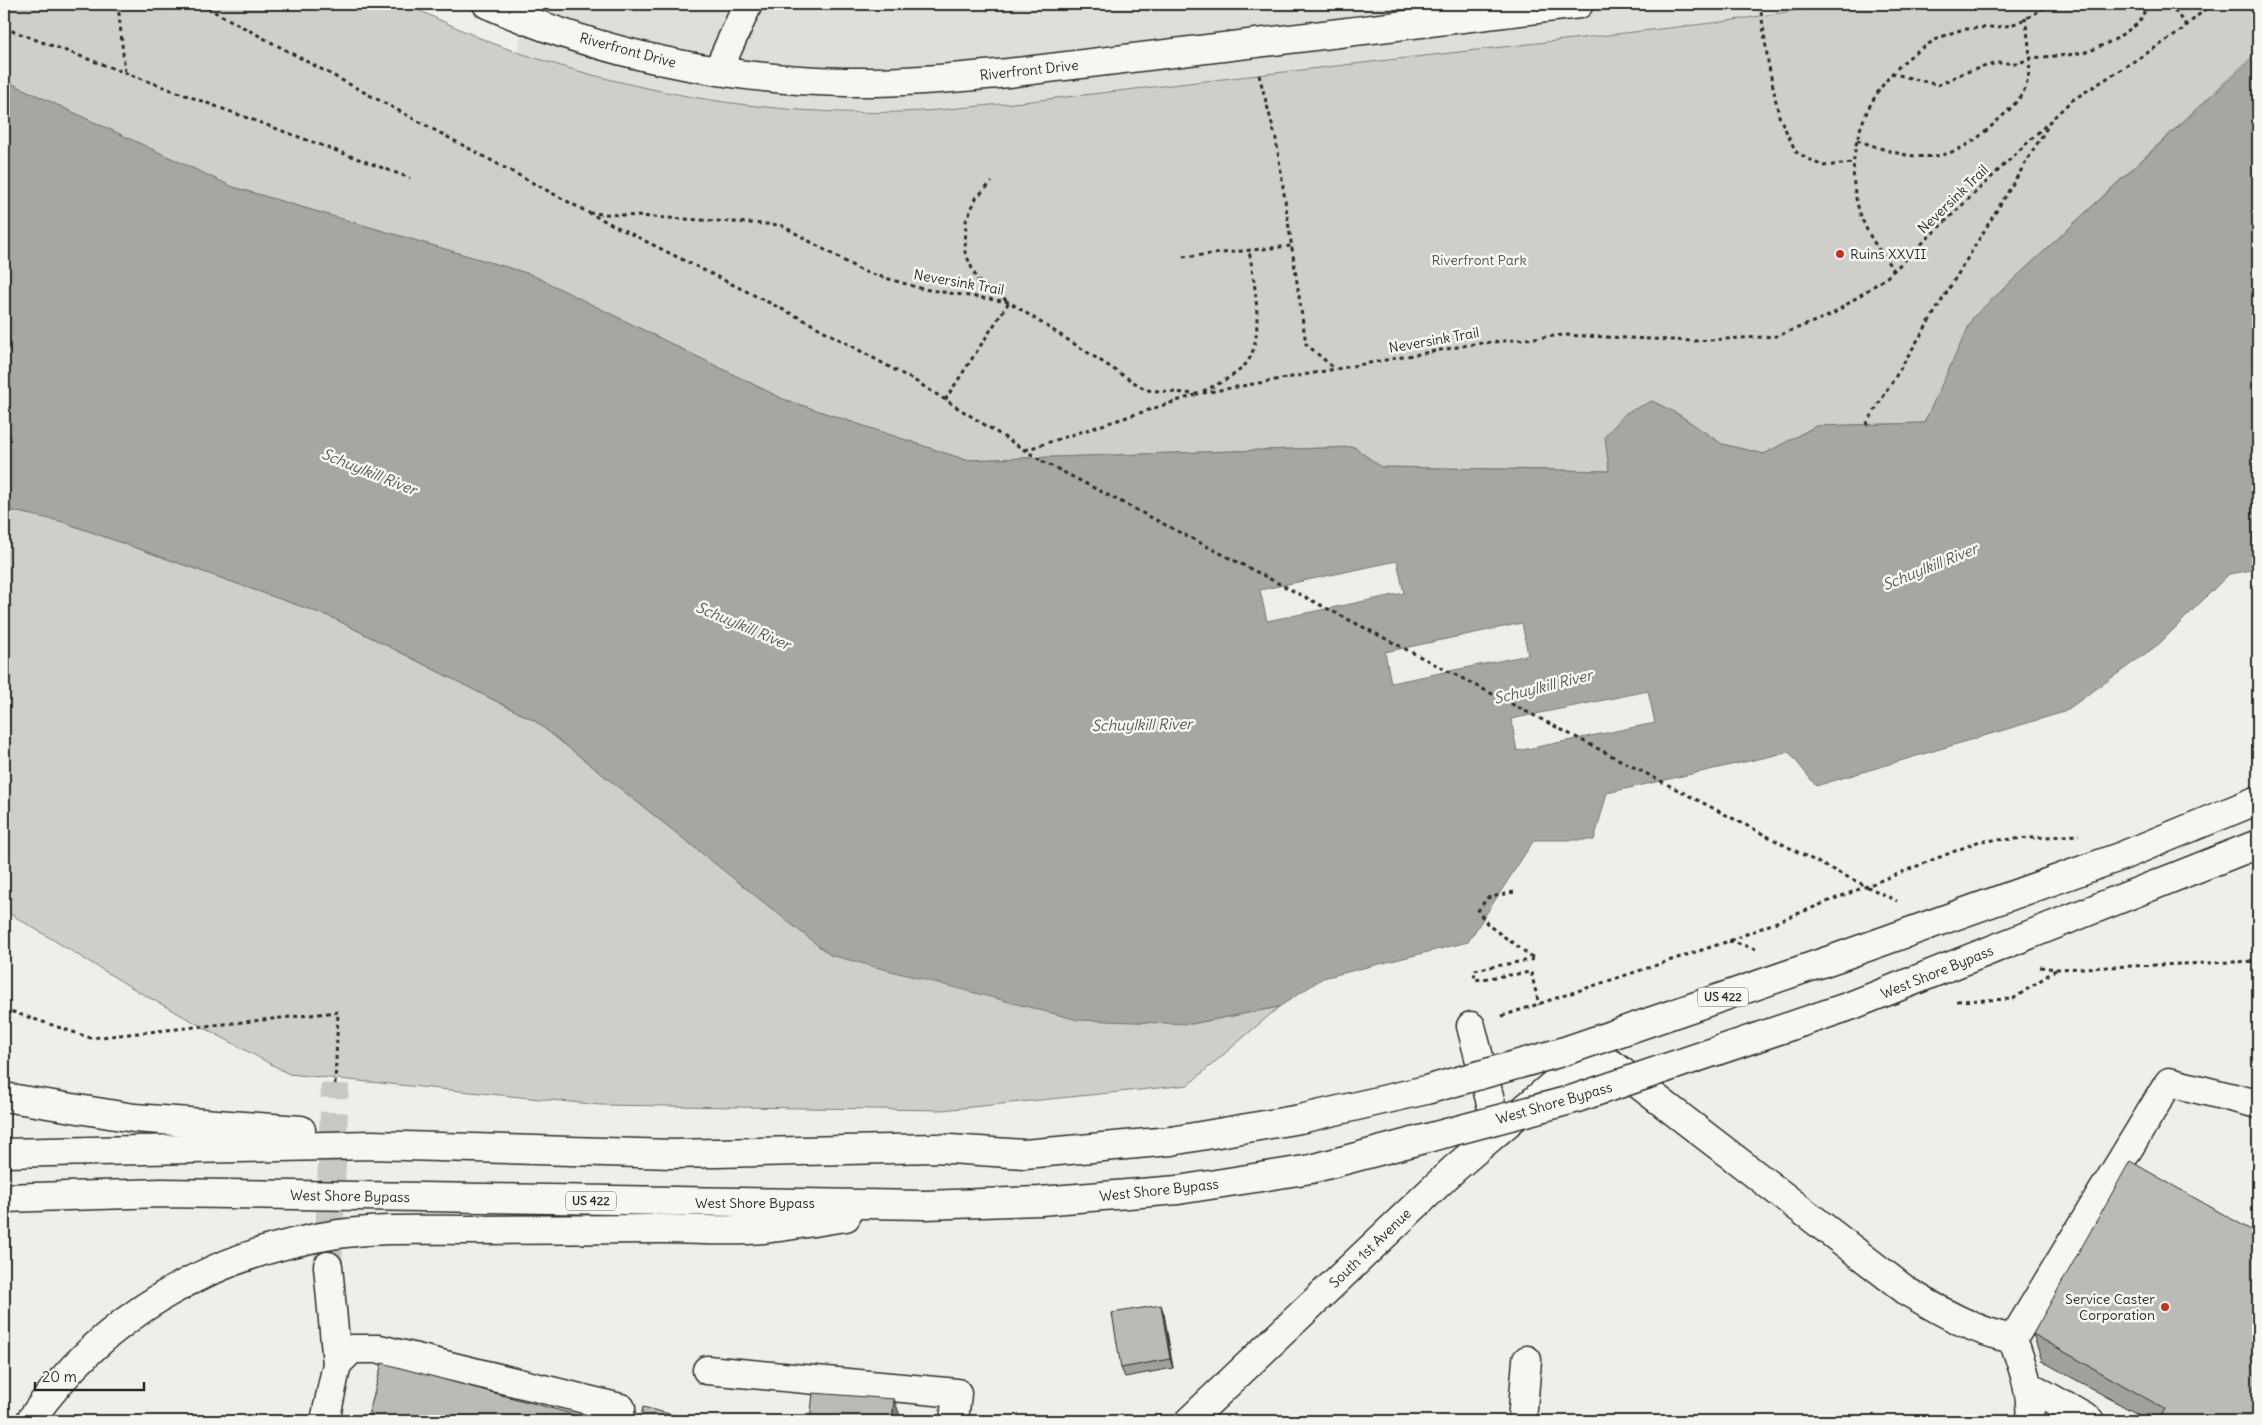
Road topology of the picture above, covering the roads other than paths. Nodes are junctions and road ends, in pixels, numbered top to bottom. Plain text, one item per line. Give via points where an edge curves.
1 (487, 4) edge
2 (748, 4) edge
3 (1579, 4) edge
4 (718, 70) junction
5 (2258, 800) edge
6 (2258, 844) edge
7 (1471, 1026) road end
8 (4, 1097) edge
9 (2258, 1104) edge
10 (1498, 1131) junction
11 (557, 1150) junction
12 (4, 1153) edge
13 (4, 1198) edge
14 (925, 1205) junction
15 (328, 1266) tunnel mouth
16 (2013, 1339) junction
17 (1527, 1360) dead end
18 (337, 1364) junction
19 (707, 1370) dead end
20 (2028, 1385) junction
21 (621, 1408) dead end
22 (30, 1421) edge
23 (325, 1421) edge
24 (954, 1421) edge
25 (1189, 1421) edge
26 (1522, 1421) edge
27 (2030, 1421) edge
28 (2091, 1421) edge

1 - 4 main road, Riverfront Drive via 554,30 632,54
2 - 4 main road
3 - 4 main road, Riverfront Drive via 1008,73 917,81 844,82
5 - 11 main road, US 422, bridge via 2122,856 1830,961 1562,1052 1426,1090 1300,1119 1171,1141 1024,1154 935,1148 673,1154
6 - 14 main road, West Shore Bypass / US 422, bridge via 1850,1006 1574,1099 1311,1169 1178,1190 1040,1201
7 - 10 main road
8 - 11 main road via 134,1118
9 - 16 main road via 2168,1082
10 - 16 main road, South 1st Avenue via 1557,1081 1612,1064 1908,1292 1954,1320 1988,1334
10 - 25 main road, South 1st Avenue
11 - 12 main road, US 422 via 371,1145
13 - 14 main road, West Shore Bypass / US 422 via 162,1193
14 - 22 main road via 762,1229 375,1230 309,1239 232,1262 185,1283 144,1308 84,1355 53,1388
15 - 18 main road
16 - 20 main road
17 - 26 main road
18 - 21 main road via 352,1349 380,1349
18 - 23 main road
19 - 24 main road via 958,1393
20 - 27 main road via 2032,1408
20 - 28 main road

